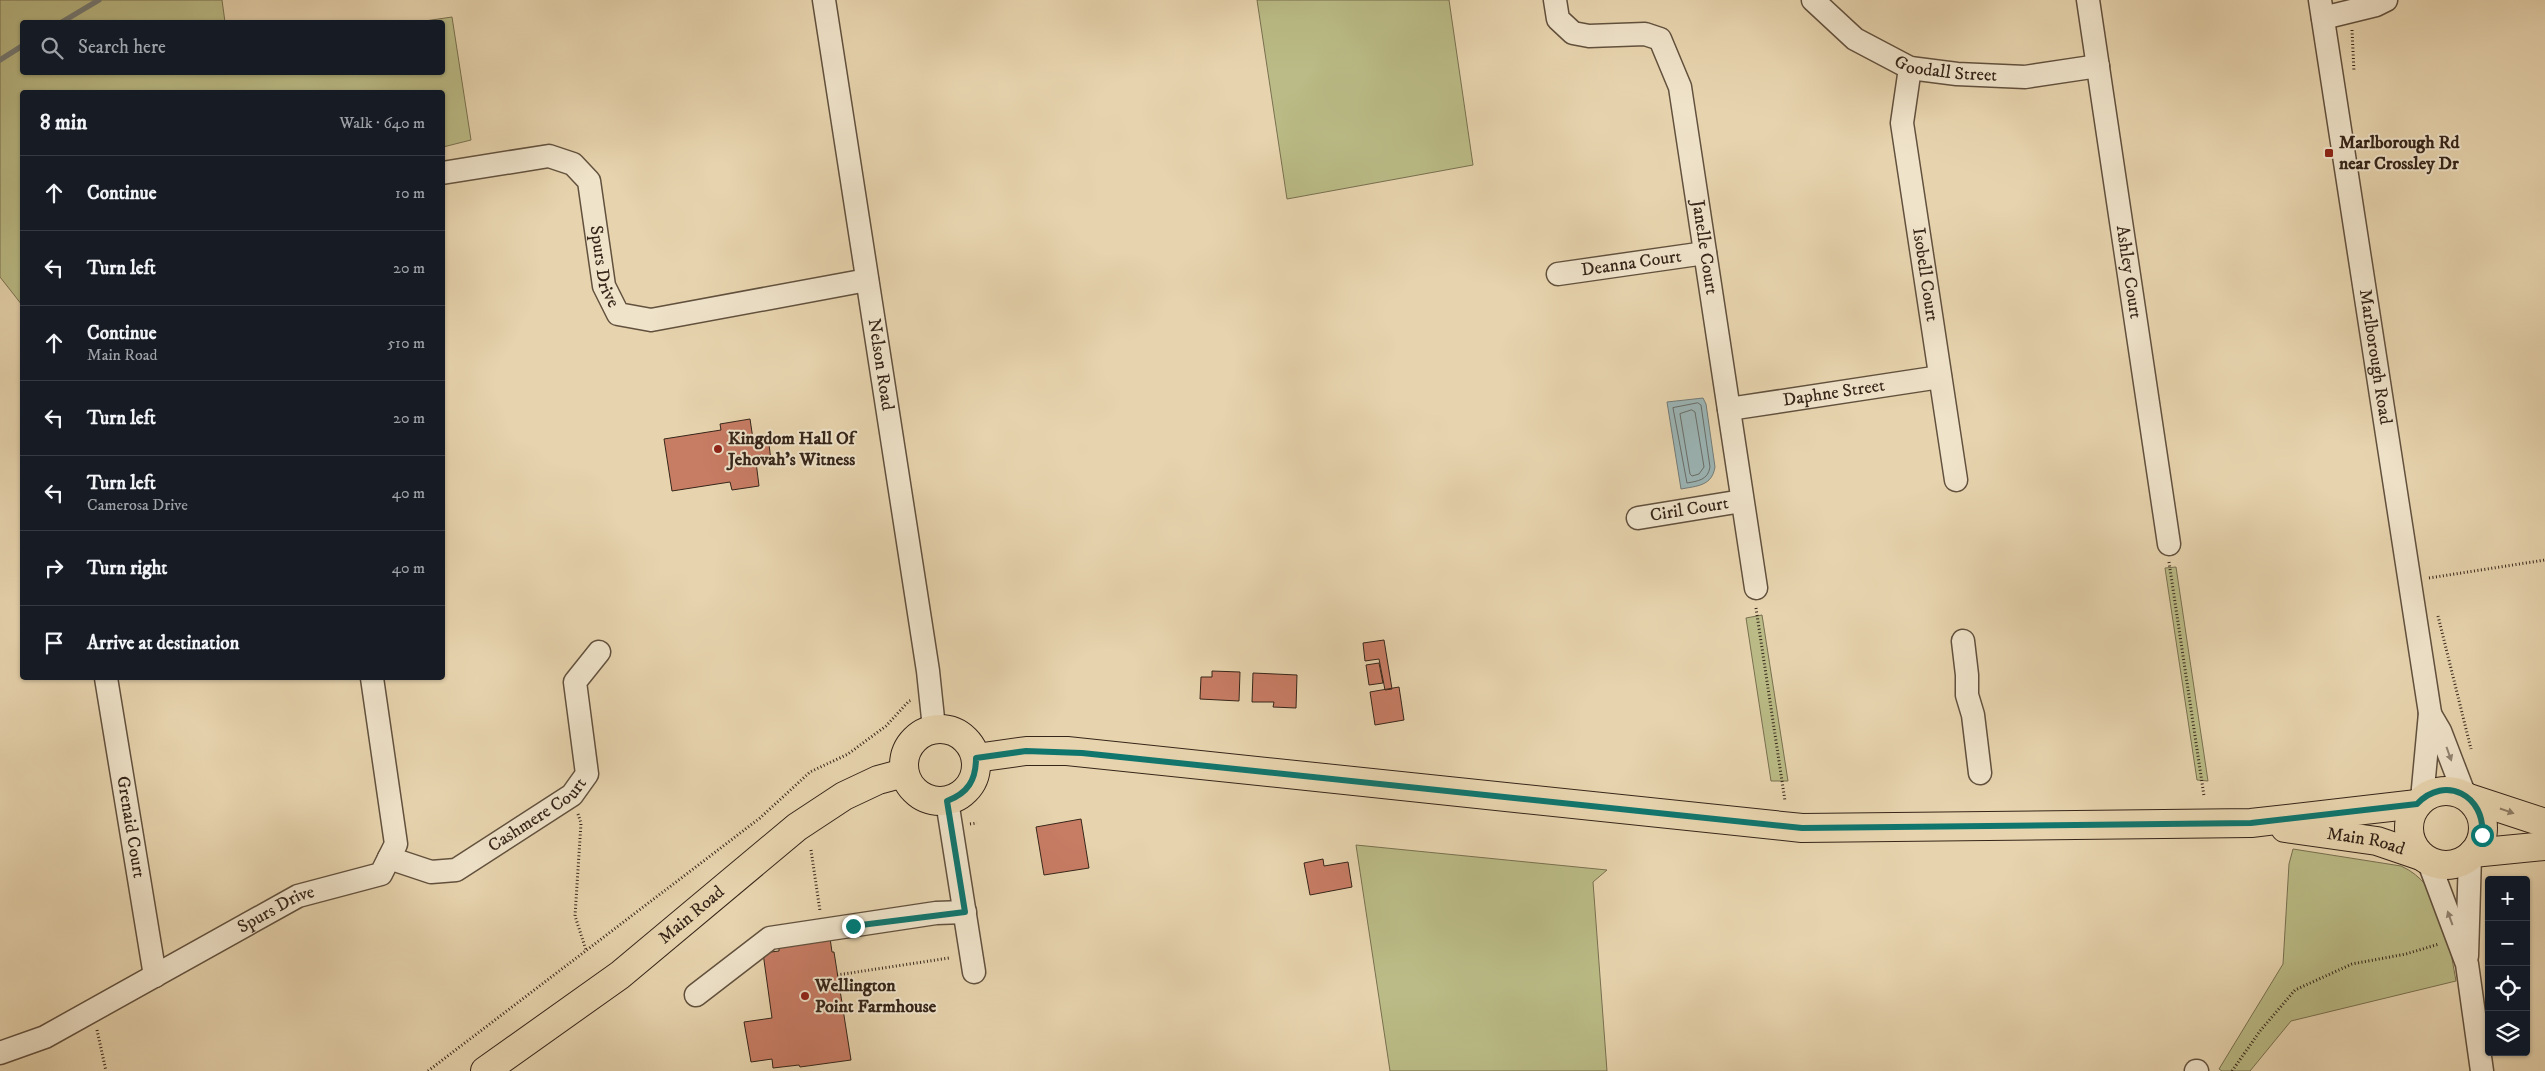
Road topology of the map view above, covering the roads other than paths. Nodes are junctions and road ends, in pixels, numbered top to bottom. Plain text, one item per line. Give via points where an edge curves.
1 (824, 0) edge
2 (1555, 0) edge
3 (1813, 0) edge
4 (2088, 0) edge
5 (2386, 0) edge
6 (2322, 9) edge
7 (2098, 66) junction
8 (1910, 68) junction
9 (445, 173) edge
10 (1705, 253) junction
11 (1558, 274) dead end
12 (867, 280) junction
13 (1940, 377) junction
14 (1729, 409) junction
15 (1956, 480) dead end
16 (1742, 501) junction
17 (1638, 518) dead end
18 (2169, 544) road end
19 (1756, 588) road end
20 (1962, 641) dead end
21 (599, 652) dead end
22 (106, 680) edge
23 (372, 680) edge
24 (2430, 713) junction
25 (934, 728) junction
26 (976, 758) junction
27 (904, 773) junction
28 (1980, 773) dead end
29 (2467, 797) junction
30 (947, 801) junction
31 (2419, 801) junction
32 (2251, 823) junction
33 (2545, 823) edge
34 (2545, 846) edge
35 (2472, 855) junction
36 (388, 858) junction
37 (2425, 858) junction
38 (965, 912) junction
39 (2467, 964) junction
40 (974, 972) dead end
41 (155, 976) junction
42 (696, 994) dead end
43 (0, 1053) edge
44 (485, 1071) edge
45 (2482, 1071) edge

1 - 12 street, Nelson Road
2 - 10 street, Janelle Court via 1558,19 1573,33 1589,36 1645,34 1660,39 1680,87
3 - 8 street, Goodall Street via 1855,39
4 - 7 street, Ashley Court
5 - 6 street via 2351,11
6 - 24 street, Marlborough Road via 2420,580
7 - 8 street, Goodall Street via 2025,77
7 - 18 street, Ashley Court
8 - 13 street, Isobell Court via 1902,123
9 - 12 street, Spurs Drive via 549,156 574,164 588,181 604,286 618,314 651,320
10 - 11 street, Deanna Court
10 - 14 street, Janelle Court
12 - 25 street, Nelson Road
13 - 14 street, Daphne Street
13 - 15 street, Isobell Court
14 - 16 street, Janelle Court
16 - 17 street, Ciril Court
16 - 19 street, Janelle Court
20 - 28 street
21 - 36 street, Cashmere Court via 575,682 587,774 572,795 456,870 431,872
22 - 41 street, Grenaid Court
23 - 36 street, Spurs Drive via 396,844
24 -> 29 street, Marlborough Road
24 - 31 street, Marlborough Road
25 - 26 main road via 945,728 965,738
25 - 27 main road via 913,739 905,755
26 - 30 main road via 973,780 966,790
26 - 32 main road, Main Road via 1026,751 1067,751 1802,828
27 - 30 main road via 908,784 925,798
27 - 44 main road, Main Road via 878,780 844,796 797,827 620,975
29 - 31 main road via 2443,790
29 -> 33 main road
29 - 35 main road via 2478,809 2483,822 2481,842
30 - 38 street
31 - 32 main road, Main Road
31 - 37 main road via 2410,816 2409,831 2412,845
32 - 37 main road, Main Road via 2377,841
34 - 35 main road
35 - 37 main road via 2459,863 2446,865
35 - 39 street
36 - 41 street, Spurs Drive via 381,874 298,896
39 -> 37 street
38 - 40 street
38 - 42 street via 770,938
39 - 45 street
41 - 43 street, Spurs Drive via 45,1037

